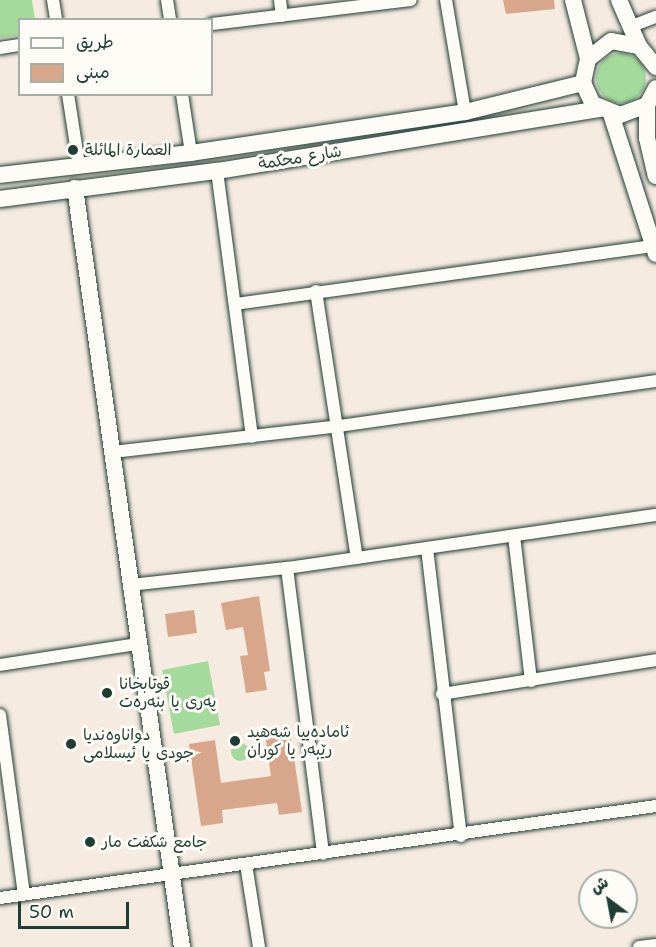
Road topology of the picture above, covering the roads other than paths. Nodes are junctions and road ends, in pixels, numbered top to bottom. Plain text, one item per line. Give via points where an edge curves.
1 (53, 0) edge
2 (167, 0) edge
3 (280, 0) edge
4 (411, 0) edge
5 (446, 0) edge
6 (573, 0) edge
7 (619, 0) edge
8 (282, 16) junction
9 (656, 17) edge
10 (56, 18) edge
11 (170, 18) edge
12 (213, 24) edge
13 (632, 26) junction
14 (18, 45) edge
15 (0, 48) edge
16 (651, 57) edge
17 (588, 59) junction
18 (583, 82) junction
19 (68, 96) edge
20 (182, 96) edge
21 (653, 97) edge
22 (465, 112) junction
23 (605, 112) junction
24 (191, 153) junction
25 (79, 165) junction
26 (217, 171) junction
27 (0, 175) edge
28 (656, 176) edge
29 (75, 188) junction
30 (0, 199) edge
31 (655, 250) edge
32 (316, 291) junction
33 (235, 304) junction
34 (656, 381) edge
35 (339, 426) junction
36 (252, 437) junction
37 (112, 452) junction
38 (656, 515) edge
39 (514, 536) junction
40 (427, 548) junction
41 (357, 558) junction
42 (287, 568) junction
43 (130, 585) junction
44 (138, 644) junction
45 (656, 660) edge
46 (0, 665) edge
47 (531, 681) junction
48 (442, 694) junction
49 (0, 715) edge
50 (656, 806) edge
51 (461, 836) junction
52 (323, 854) junction
53 (246, 864) junction
54 (170, 874) junction
55 (24, 894) junction
56 (0, 898) edge
57 (656, 945) edge
58 (182, 947) edge
59 (259, 947) edge
60 (639, 947) edge

1 - 10 street
2 - 11 street
3 - 8 street
4 - 8 street
5 - 22 street
6 - 17 main road
7 - 13 main road
8 - 12 street
9 - 13 street
13 - 16 main road
14 - 15 street
16 - 17 main road via 611,41
17 - 18 main road
18 - 22 main road, شارع محكمة
18 - 23 main road via 588,98
19 - 25 street
20 - 24 street
21 - 23 main road, شارع محكمة via 630,114
21 - 28 main road via 647,138
22 - 24 main road, شارع محكمة
23 - 26 main road, شارع محكمة
23 - 31 main road
24 - 25 main road, شارع محكمة
25 - 27 main road, شارع محكمة
26 - 29 main road, شارع محكمة
26 - 33 street
29 - 30 main road, شارع محكمة
29 - 37 main road
31 - 32 street
32 - 33 street
32 - 35 street
33 - 36 street
34 - 35 street
35 - 36 street
35 - 41 street
36 - 37 street
37 - 43 main road
38 - 39 street
39 - 40 street
39 - 47 street
40 - 41 street
40 - 48 street
41 - 42 street
42 - 43 street
42 - 52 street
43 - 44 main road
44 - 46 street
44 - 54 main road
45 - 47 street
47 - 48 street
48 - 51 street
49 - 55 street
50 - 51 street
51 - 52 street
52 - 53 street
53 - 54 street
53 - 59 street
54 - 55 street
54 - 58 main road
55 - 56 street
57 - 60 street

